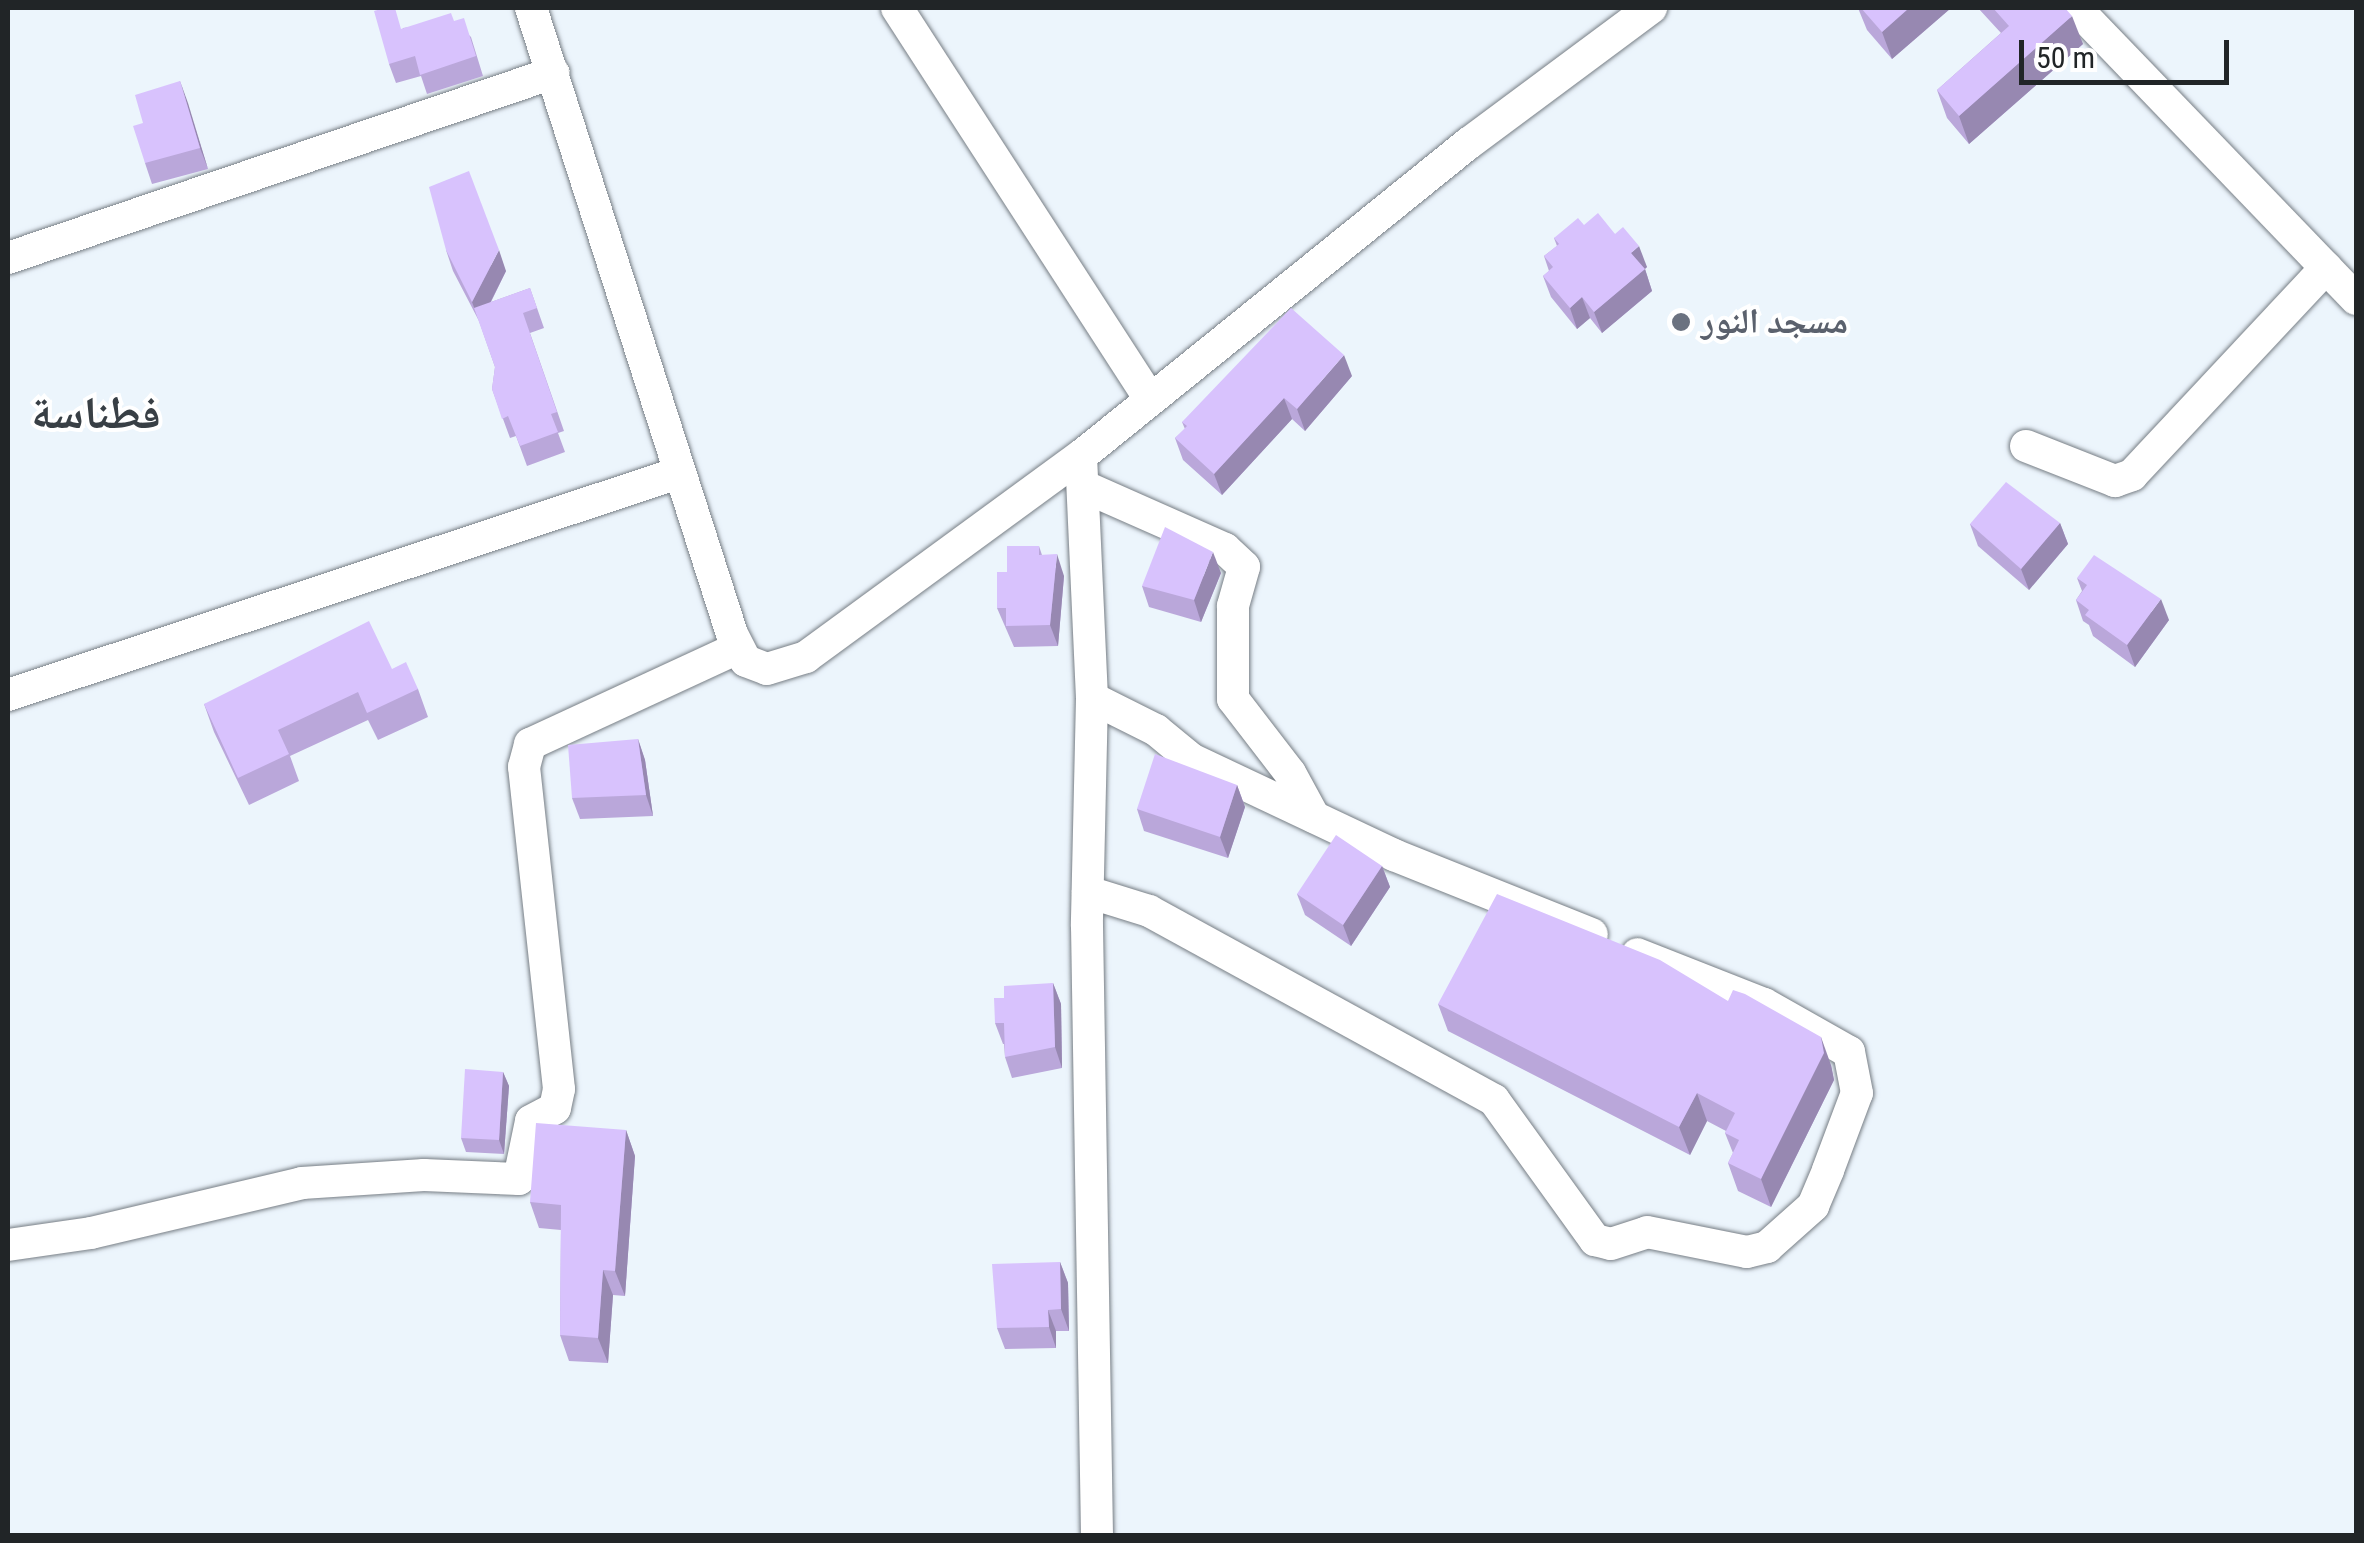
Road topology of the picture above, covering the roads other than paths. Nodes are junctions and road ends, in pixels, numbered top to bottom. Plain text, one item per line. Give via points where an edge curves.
1 (531, 8) edge
2 (897, 8) edge
3 (1652, 8) edge
4 (2076, 8) edge
5 (553, 73) junction
6 (8, 258) edge
7 (2326, 268) junction
8 (2356, 299) edge
9 (1149, 398) junction
10 (2026, 446) dead end
11 (1083, 471) junction
12 (678, 472) junction
13 (738, 648) junction
14 (8, 695) edge
15 (1092, 698) junction
16 (1314, 817) junction
17 (1088, 892) junction
18 (8, 1245) edge
19 (1097, 1536) edge

1 - 5 street
2 - 9 street
3 - 9 street via 1469,143
4 - 7 street
5 - 6 street
5 - 12 street
7 - 8 street
7 - 10 street via 2132,475 2115,481
9 - 11 street
11 - 13 street via 806,657 767,669 746,661
11 - 15 street
11 - 16 street via 1225,549 1244,567 1233,606 1233,698 1290,772
12 - 13 street
12 - 14 street
13 - 18 street via 530,744 524,767 560,1089 555,1108 531,1121 519,1179 424,1174 302,1183 90,1233
15 - 16 street via 1132,716 1191,759
15 - 17 street
16 - 17 street via 1764,1004 1848,1052 1857,1093 1813,1206 1767,1247 1746,1252 1646,1232 1602,1244 1586,1232 1494,1100 1149,911
17 - 19 street

